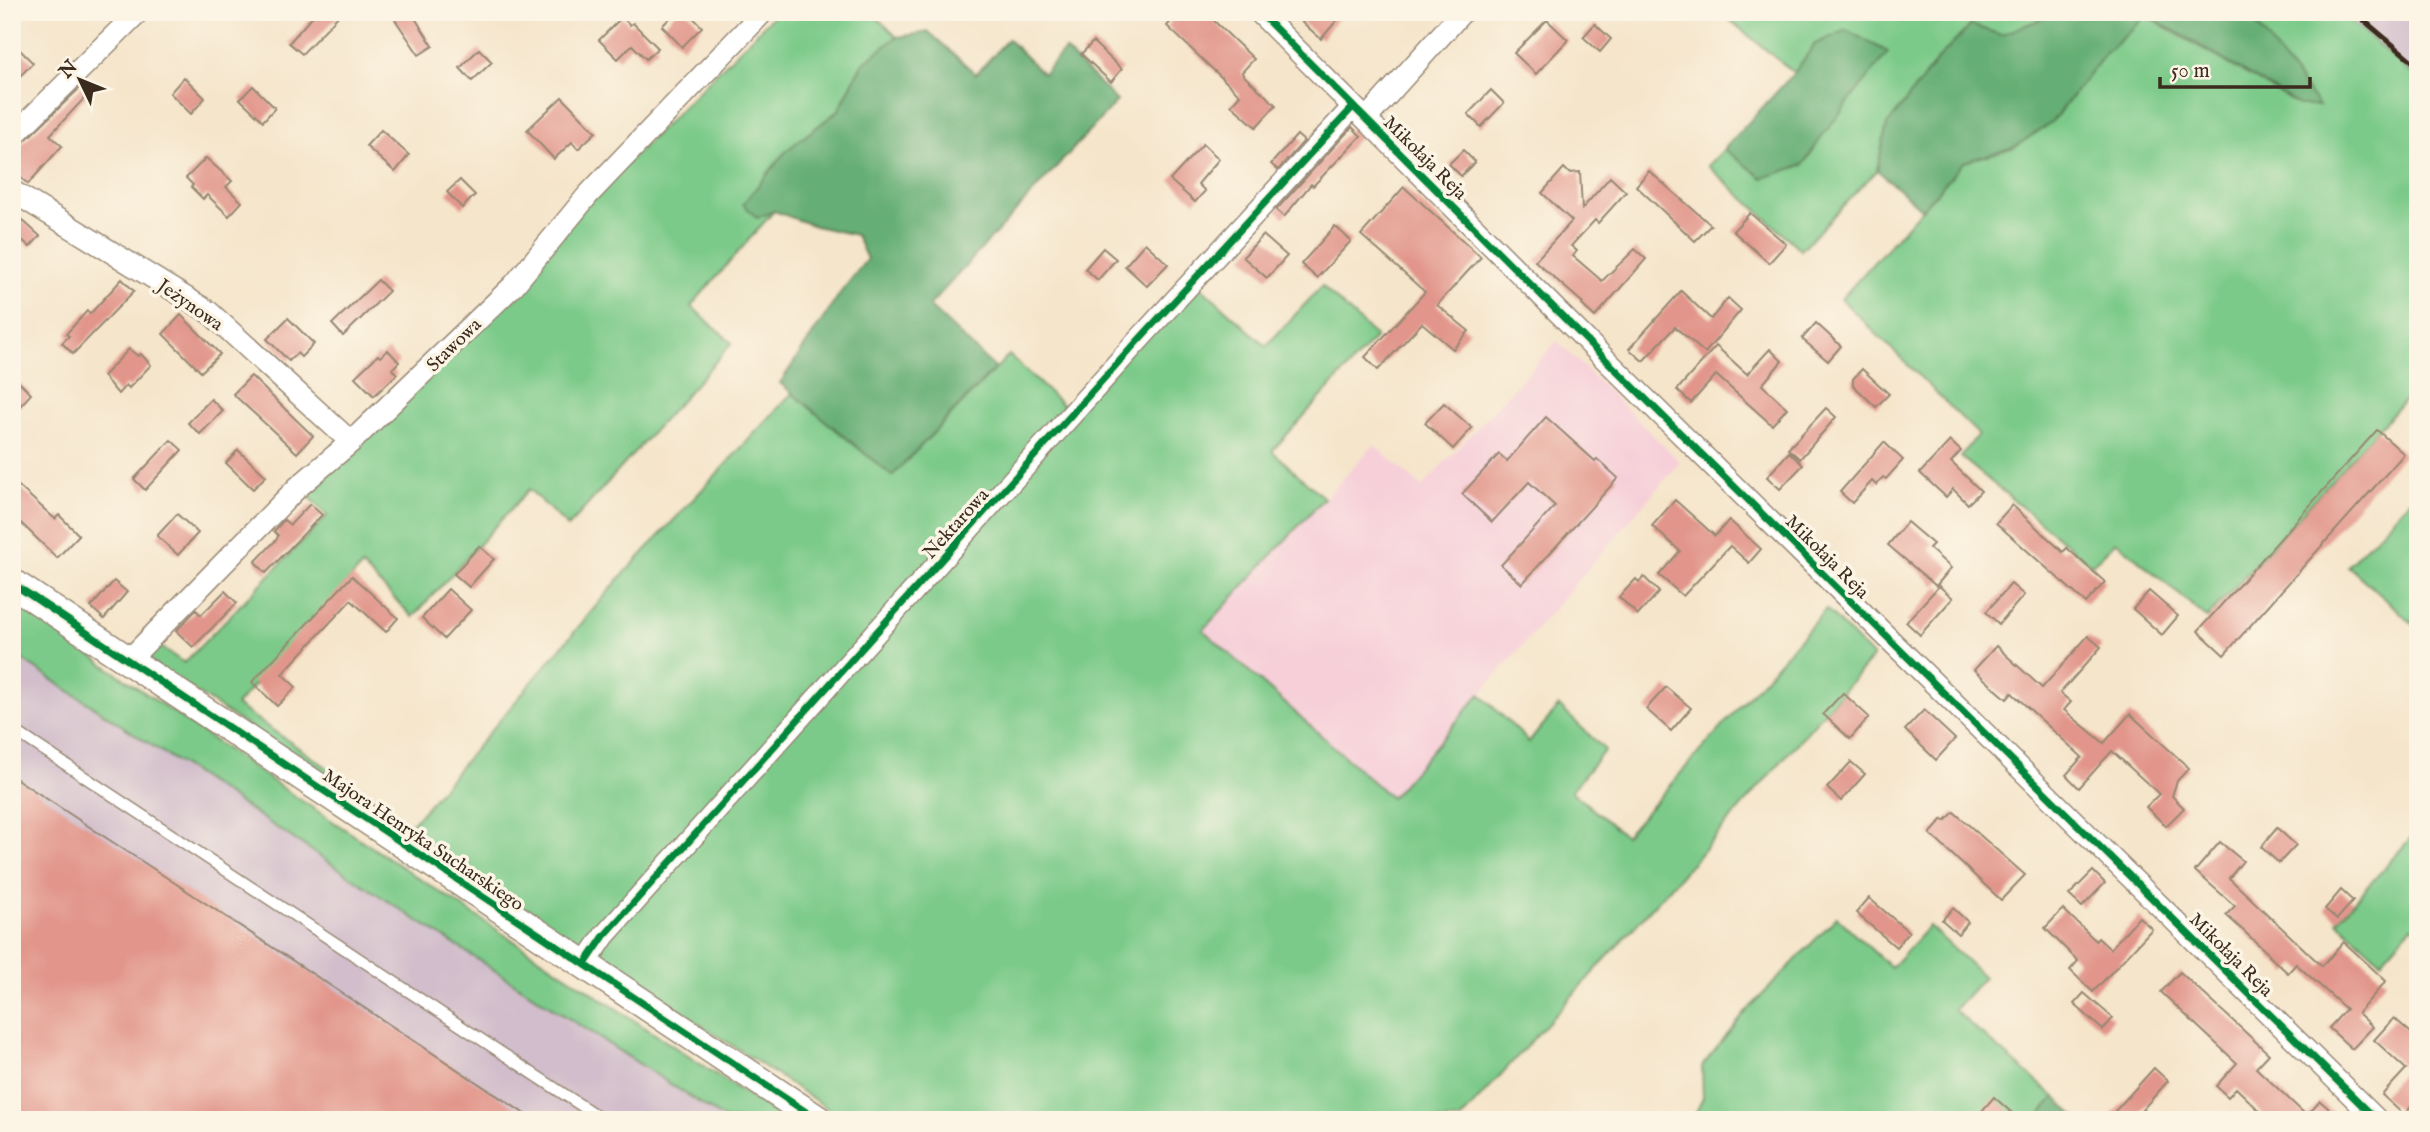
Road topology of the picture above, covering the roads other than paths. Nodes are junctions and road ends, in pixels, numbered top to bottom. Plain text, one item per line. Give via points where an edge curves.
1 (138, 12) edge
2 (763, 12) edge
3 (1259, 12) edge
4 (1462, 12) edge
5 (1359, 113) junction
6 (12, 137) edge
7 (12, 191) edge
8 (351, 442) junction
9 (12, 583) edge
10 (128, 662) junction
11 (12, 729) edge
12 (585, 964) junction
13 (603, 1120) edge
14 (818, 1120) edge
15 (2377, 1120) edge

1 - 6 street
2 - 8 street, Stawowa via 588,195 514,285
3 - 5 street, Mikołaja Reja
4 - 5 street, Nektarowa
5 - 12 street, Nektarowa via 1133,345 604,936
5 - 15 street, Mikołaja Reja
7 - 8 street, Jeżynowa via 209,312
8 - 10 street, Stawowa via 296,488
9 - 10 street, Majora Henryka Sucharskiego
10 - 12 street, Majora Henryka Sucharskiego
11 - 13 lane
12 - 14 street, Majora Henryka Sucharskiego

